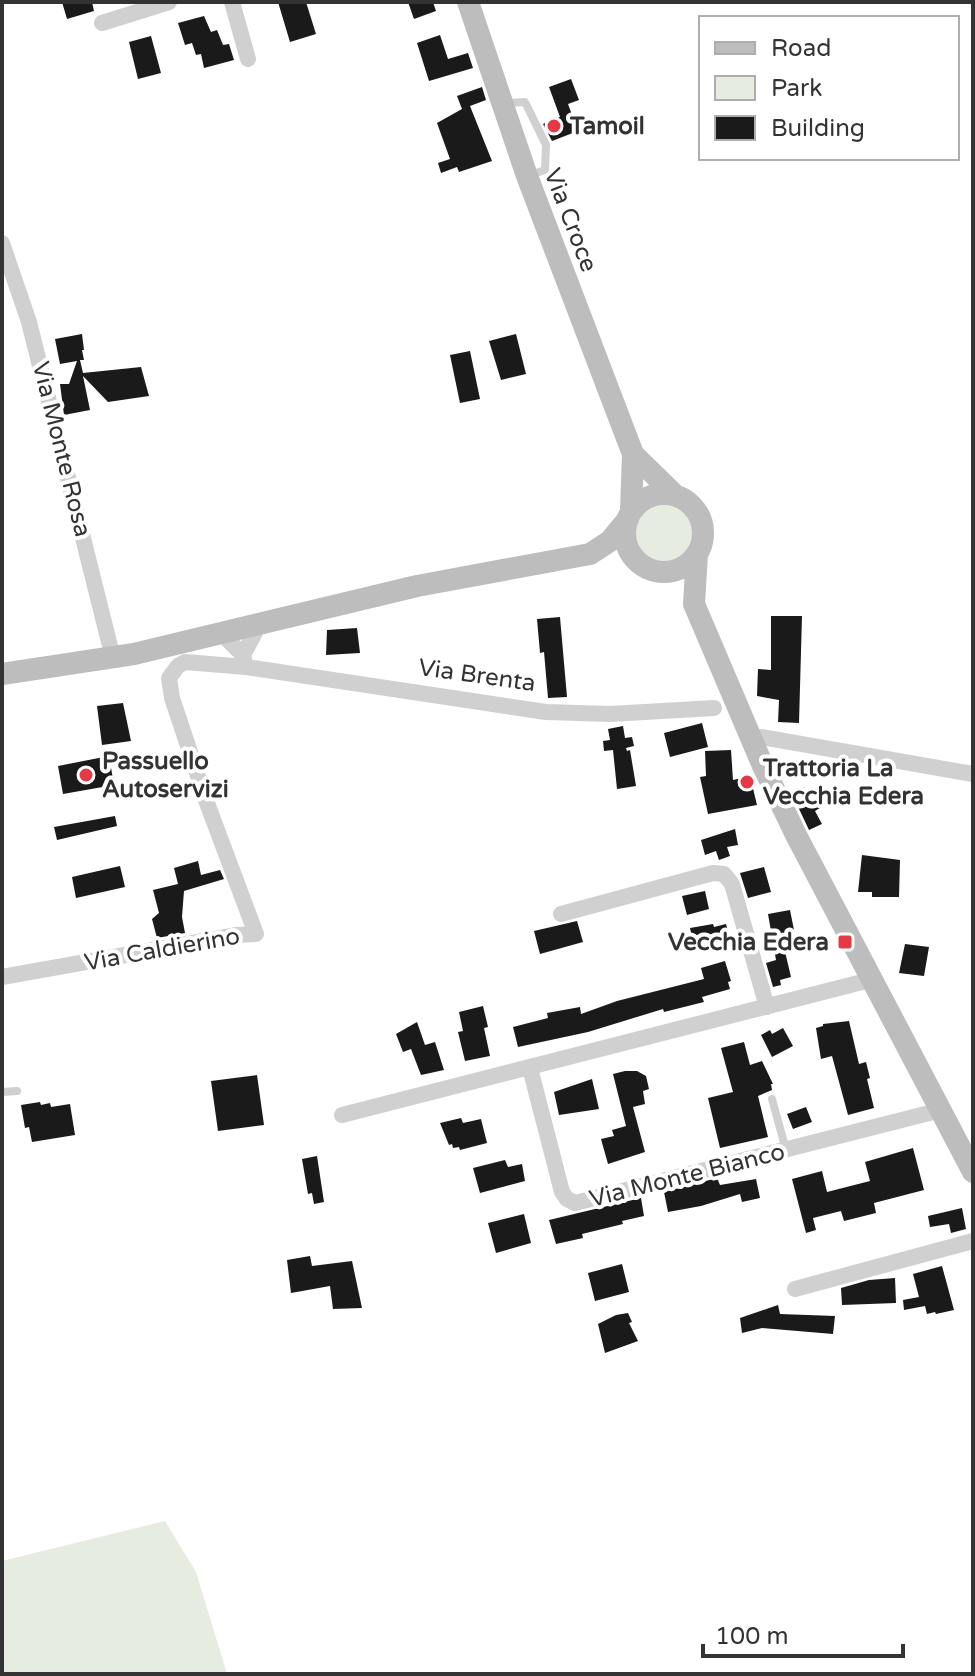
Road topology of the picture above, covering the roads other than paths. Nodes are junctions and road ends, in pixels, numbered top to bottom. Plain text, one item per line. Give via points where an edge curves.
1 (169, 2) edge
2 (232, 2) edge
3 (468, 2) edge
4 (102, 23) dead end
5 (248, 59) dead end
6 (2, 243) edge
7 (633, 454) junction
8 (675, 495) junction
9 (630, 515) junction
10 (590, 554) junction
11 (697, 554) junction
12 (651, 569) junction
13 (694, 604) junction
14 (259, 625) junction
15 (221, 633) junction
16 (113, 658) junction
17 (244, 661) junction
18 (2, 674) edge
19 (714, 708) dead end
20 (751, 739) junction
21 (973, 774) edge
22 (561, 914) dead end
23 (2, 977) edge
24 (874, 979) junction
25 (767, 1007) junction
26 (530, 1068) junction
27 (17, 1091) dead end
28 (2, 1092) edge
29 (772, 1099) dead end
30 (941, 1110) junction
31 (342, 1115) dead end
32 (786, 1150) junction
33 (973, 1172) edge
34 (973, 1241) edge
35 (795, 1289) dead end

1 - 4 street
2 - 5 street
3 - 7 main road, Via Croce via 527,176
6 - 16 street, Via Monte Rosa via 33,337
7 - 8 main road, Via Croce
7 - 9 main road, Via Croce
8 - 9 main road via 650,496
8 - 11 main road, Via Croce via 701,519
9 - 10 main road via 610,541
9 - 12 main road, Via Croce via 630,552
10 - 12 main road
10 - 14 main road via 417,586
11 - 12 main road via 679,569
11 - 13 main road
12 - 13 main road
13 - 20 main road
14 - 15 main road
14 - 17 street
15 - 16 main road
15 - 17 street
16 - 18 main road
17 - 19 street, Via Brenta via 546,712
17 - 23 street, Via Caldierino via 193,661 178,666 169,678 207,803 256,934
20 - 21 street
20 - 24 main road
22 - 25 street via 724,874 732,884
24 - 25 street
24 - 30 main road
25 - 26 street
26 - 31 street
26 - 32 street, Via Monte Bianco via 562,1192 575,1203
27 - 28 lane
29 - 32 lane
30 - 32 street, Via Monte Bianco
30 - 33 main road
34 - 35 street

